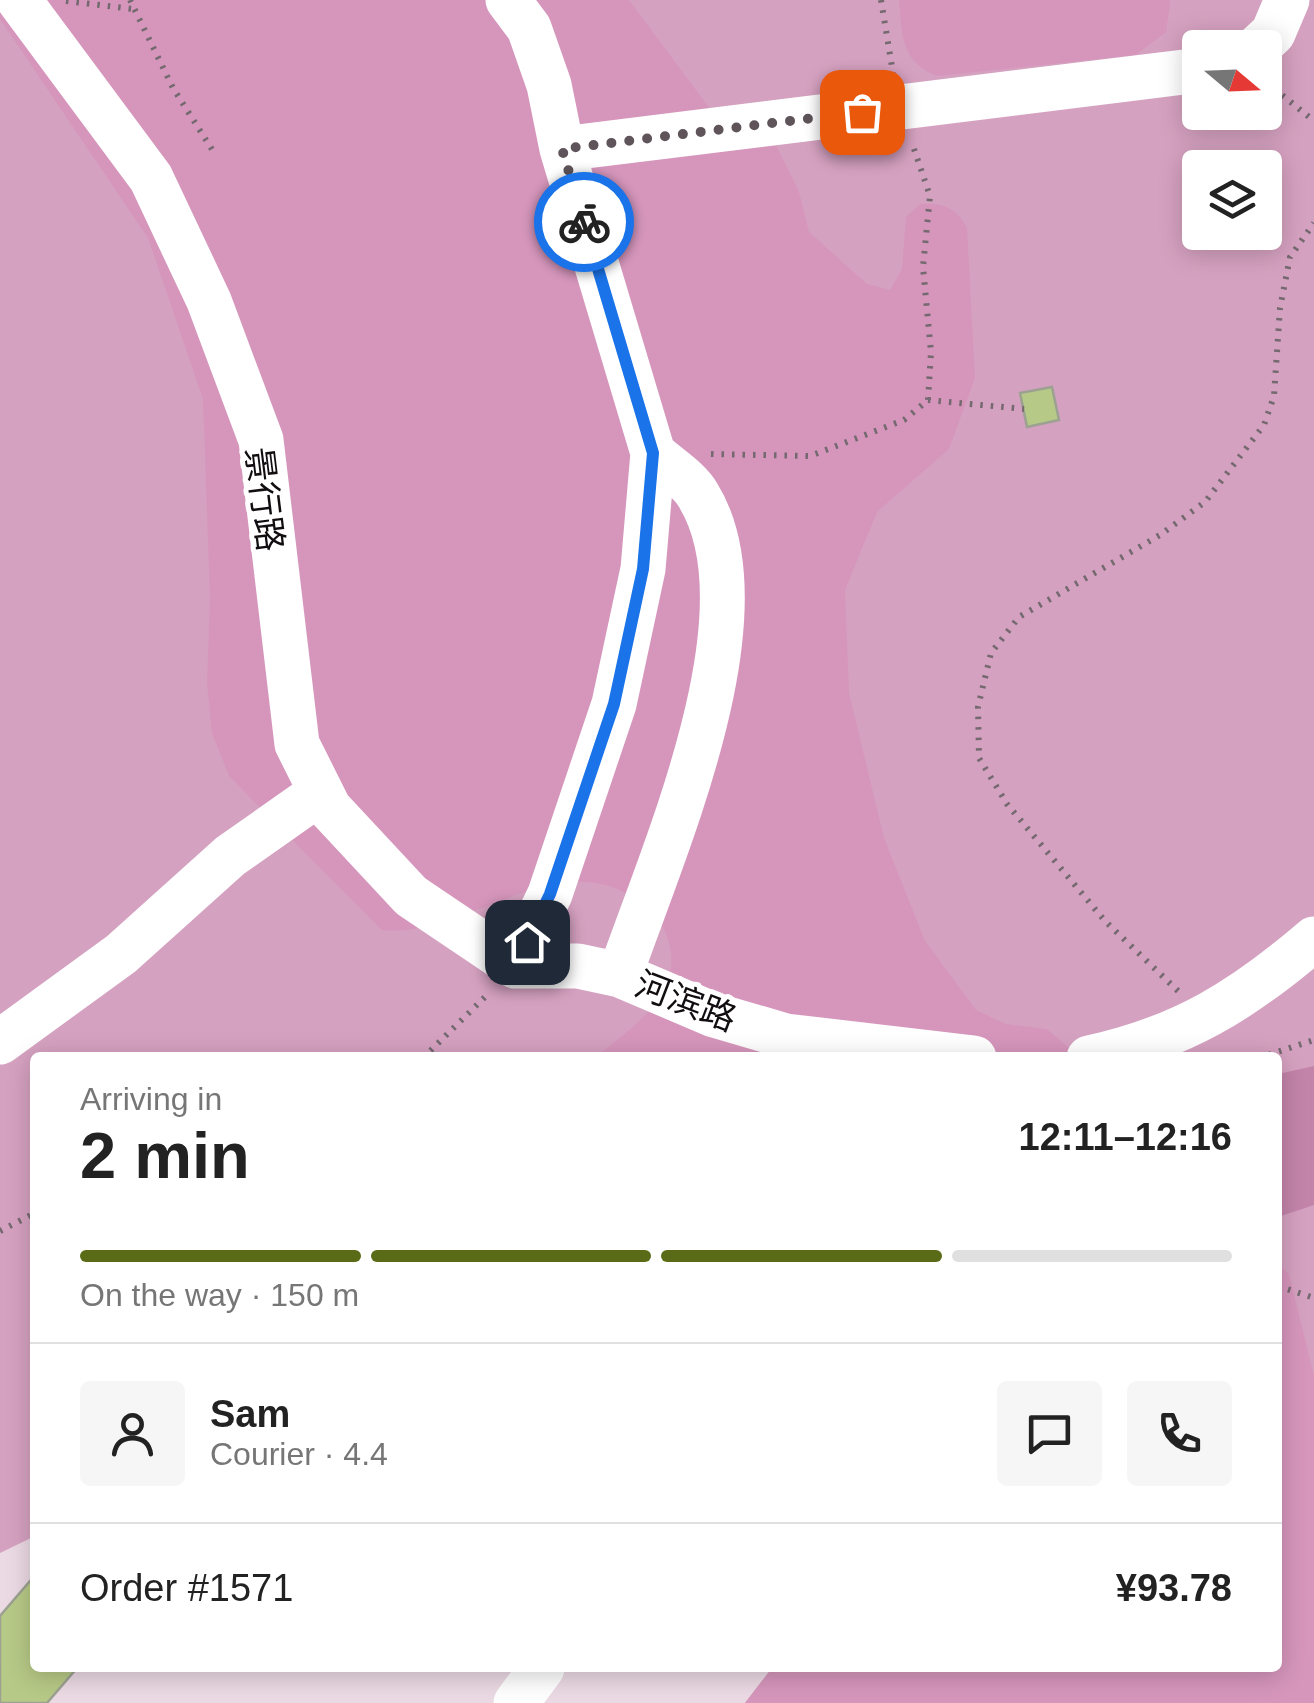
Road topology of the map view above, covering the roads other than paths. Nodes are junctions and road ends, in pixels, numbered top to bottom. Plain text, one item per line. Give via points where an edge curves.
1 (19, 0) edge
2 (508, 0) edge
3 (1287, 0) edge
4 (1274, 30) edge
5 (1182, 72) edge
6 (562, 149) junction
7 (653, 453) junction
8 (321, 792) junction
9 (1314, 939) edge
10 (515, 966) junction
11 (620, 975) junction
12 (0, 1042) edge
13 (923, 1052) edge
14 (1115, 1052) edge
15 (539, 1672) edge
16 (516, 1703) edge

1 - 8 lane, 景行路 via 151,178 209,301 261,440 297,744
2 - 6 lane via 529,28
3 - 4 lane
5 - 6 lane
6 - 7 lane
7 - 10 lane via 643,569 614,704 550,894
7 - 11 lane via 698,494 718,548 726,601 714,685
8 - 10 lane, 景行路 via 411,896
8 - 12 lane via 230,856 121,954
9 - 14 lane via 1204,1020
10 - 11 lane, 河滨路 via 578,966
11 - 13 lane, 河滨路 via 714,1015 786,1036
15 - 16 lane

